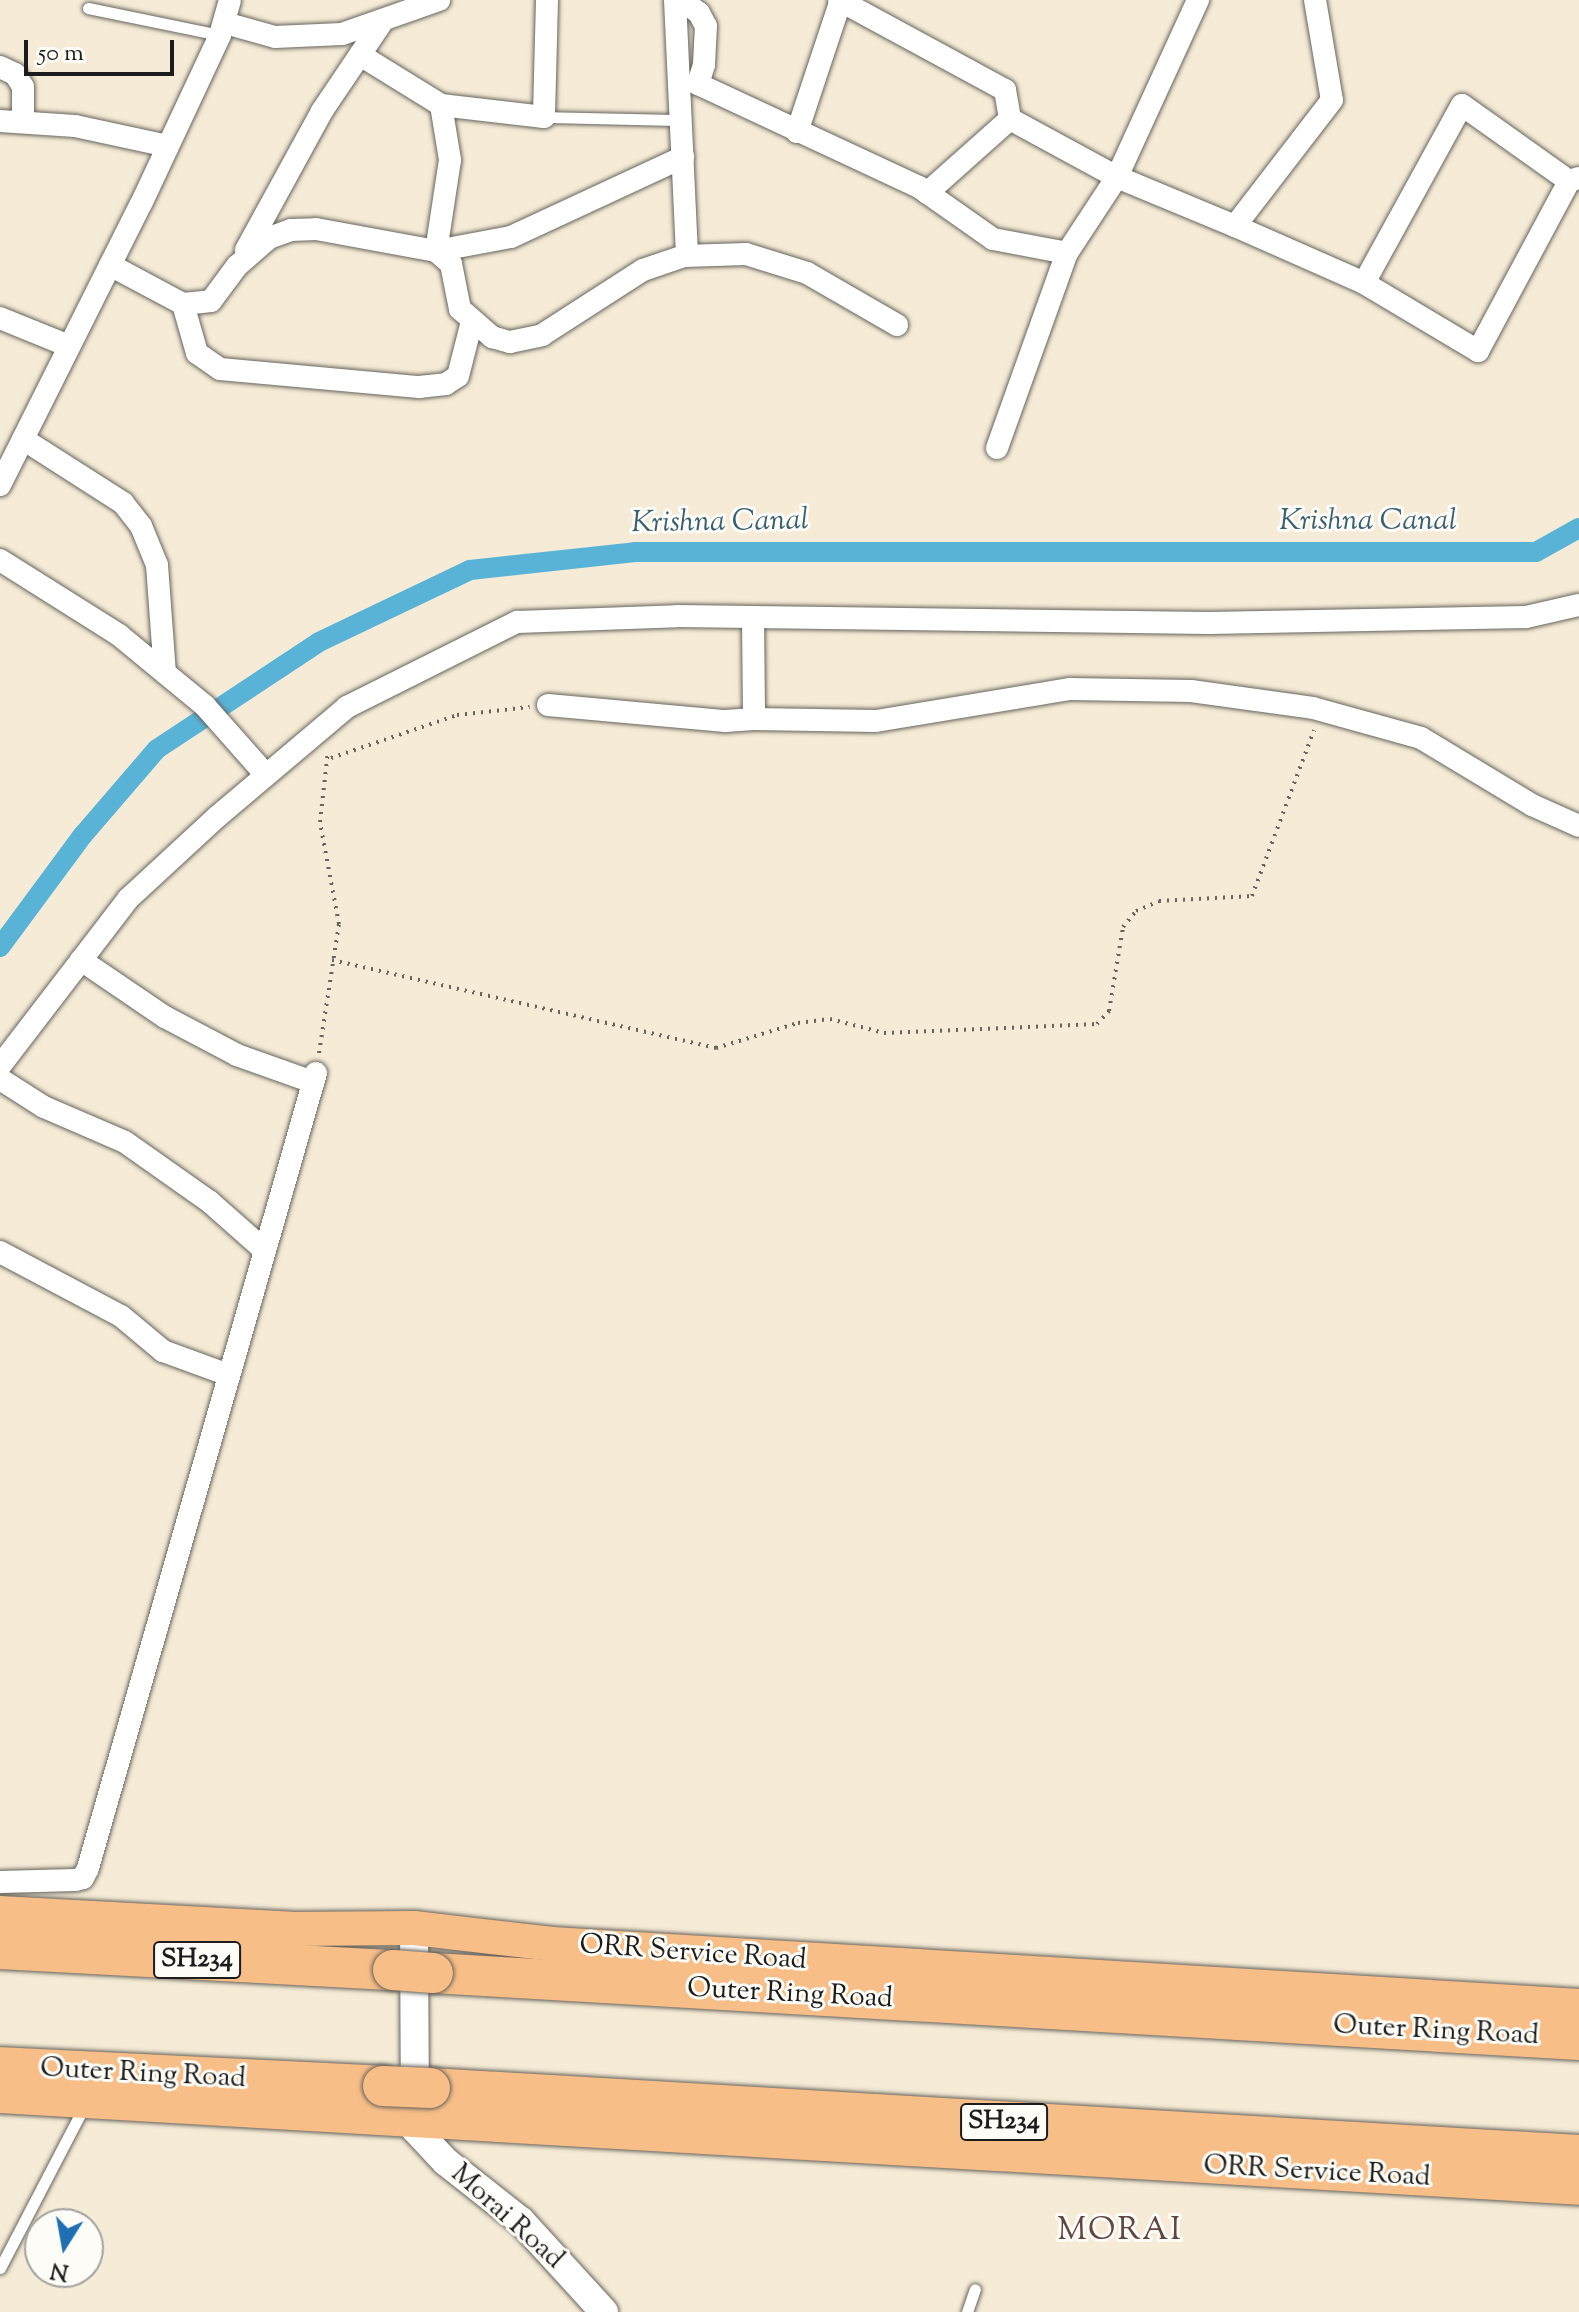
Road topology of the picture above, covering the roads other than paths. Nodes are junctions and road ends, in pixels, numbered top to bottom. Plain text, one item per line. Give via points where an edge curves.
1 (230, 0) edge
2 (439, 0) edge
3 (547, 0) edge
4 (678, 0) edge
5 (840, 0) edge
6 (1198, 0) edge
7 (1315, 0) edge
8 (88, 8) dead end
9 (382, 22) junction
10 (222, 29) junction
11 (360, 55) junction
12 (0, 67) edge
13 (441, 105) junction
14 (544, 117) junction
15 (1010, 119) junction
16 (681, 120) junction
17 (0, 121) edge
18 (23, 121) junction
19 (797, 132) junction
20 (168, 146) junction
21 (683, 157) junction
22 (1117, 177) junction
23 (1574, 180) edge
24 (927, 193) junction
25 (1235, 226) junction
26 (436, 251) junction
27 (1067, 253) junction
28 (687, 256) junction
29 (110, 265) junction
30 (237, 266) junction
31 (1364, 283) junction
32 (183, 304) junction
33 (0, 318) edge
34 (472, 321) junction
35 (897, 325) dead end
36 (69, 346) junction
37 (23, 439) junction
38 (997, 448) dead end
39 (0, 485) edge
40 (0, 560) edge
41 (1579, 605) edge
42 (753, 618) junction
43 (165, 673) junction
44 (548, 705) road end
45 (754, 719) junction
46 (266, 775) junction
47 (1579, 826) edge
48 (81, 960) junction
49 (0, 1066) edge
50 (0, 1079) edge
51 (262, 1248) junction
52 (0, 1252) edge
53 (226, 1374) junction
54 (0, 1882) edge
55 (0, 1913) edge
56 (414, 1928) junction
57 (0, 1949) edge
58 (1579, 2006) edge
59 (1579, 2040) edge
60 (0, 2067) edge
61 (0, 2096) edge
62 (87, 2101) junction
63 (421, 2104) junction
64 (1579, 2155) edge
65 (1579, 2188) edge
66 (0, 2268) edge
67 (975, 2289) dead end
68 (604, 2312) edge
69 (967, 2312) edge

1 - 10 street
2 - 9 street
3 - 14 street
4 - 16 street
4 - 19 street via 699,13 706,26 698,84
5 - 15 street via 1005,90
5 - 19 street
6 - 22 street
7 - 25 street via 1332,100
8 - 10 lane
9 - 10 street via 342,34 275,37
9 - 11 street
10 - 20 street
11 - 13 street
11 - 30 street via 322,111
12 - 18 street via 15,74 23,87
13 - 14 street
13 - 26 street via 450,160
14 - 16 lane
15 - 22 street
15 - 24 street
16 - 21 street
17 - 18 street
18 - 20 street
19 - 24 street
20 - 29 street
21 - 26 street via 511,237
21 - 28 street
22 - 25 street
22 - 27 street
23 - 31 street via 1478,351
23 - 31 street via 1462,105
24 - 27 street via 993,239
25 - 31 street
26 - 30 street via 316,229 291,230 269,238
26 - 34 street via 451,264 460,309
27 - 38 street
28 - 34 street via 643,270 532,338 510,342
28 - 35 street via 746,254 807,273
29 - 32 street
29 - 36 street
30 - 32 street via 211,301
32 - 34 street via 197,353 220,369 419,387 446,384 458,376
33 - 36 street
36 - 37 street
37 - 39 street
37 - 43 street via 123,503 141,526 157,565
40 - 43 street via 119,635
41 - 42 street via 1526,617 1209,623
42 - 45 street
42 - 46 street via 517,622 347,707
43 - 46 street via 205,706
44 - 45 street
45 - 47 street via 876,721 1070,689 1191,691 1326,712 1421,738 1532,805
46 - 48 street via 128,899
48 - 49 street
48 - 51 street via 165,1017 237,1055 314,1078
50 - 51 street via 44,1107 125,1142 210,1202
51 - 53 street
52 - 53 street via 132,1323 163,1351
53 - 54 street via 88,1868 75,1880
55 - 56 main road, ORR Service Road via 280,1929
56 - 58 main road, ORR Service Road via 552,1944
56 - 63 street
57 - 59 highway, Outer Ring Road / SH234, bridge
60 - 63 highway, Outer Ring Road / SH234, bridge via 383,2086
61 - 62 main road, ORR Service Road
62 - 63 main road, ORR Service Road
62 - 66 lane
63 - 64 highway, Outer Ring Road / SH234
63 - 65 main road, ORR Service Road
63 - 68 street, Morai Road via 423,2142 521,2221
67 - 69 lane

